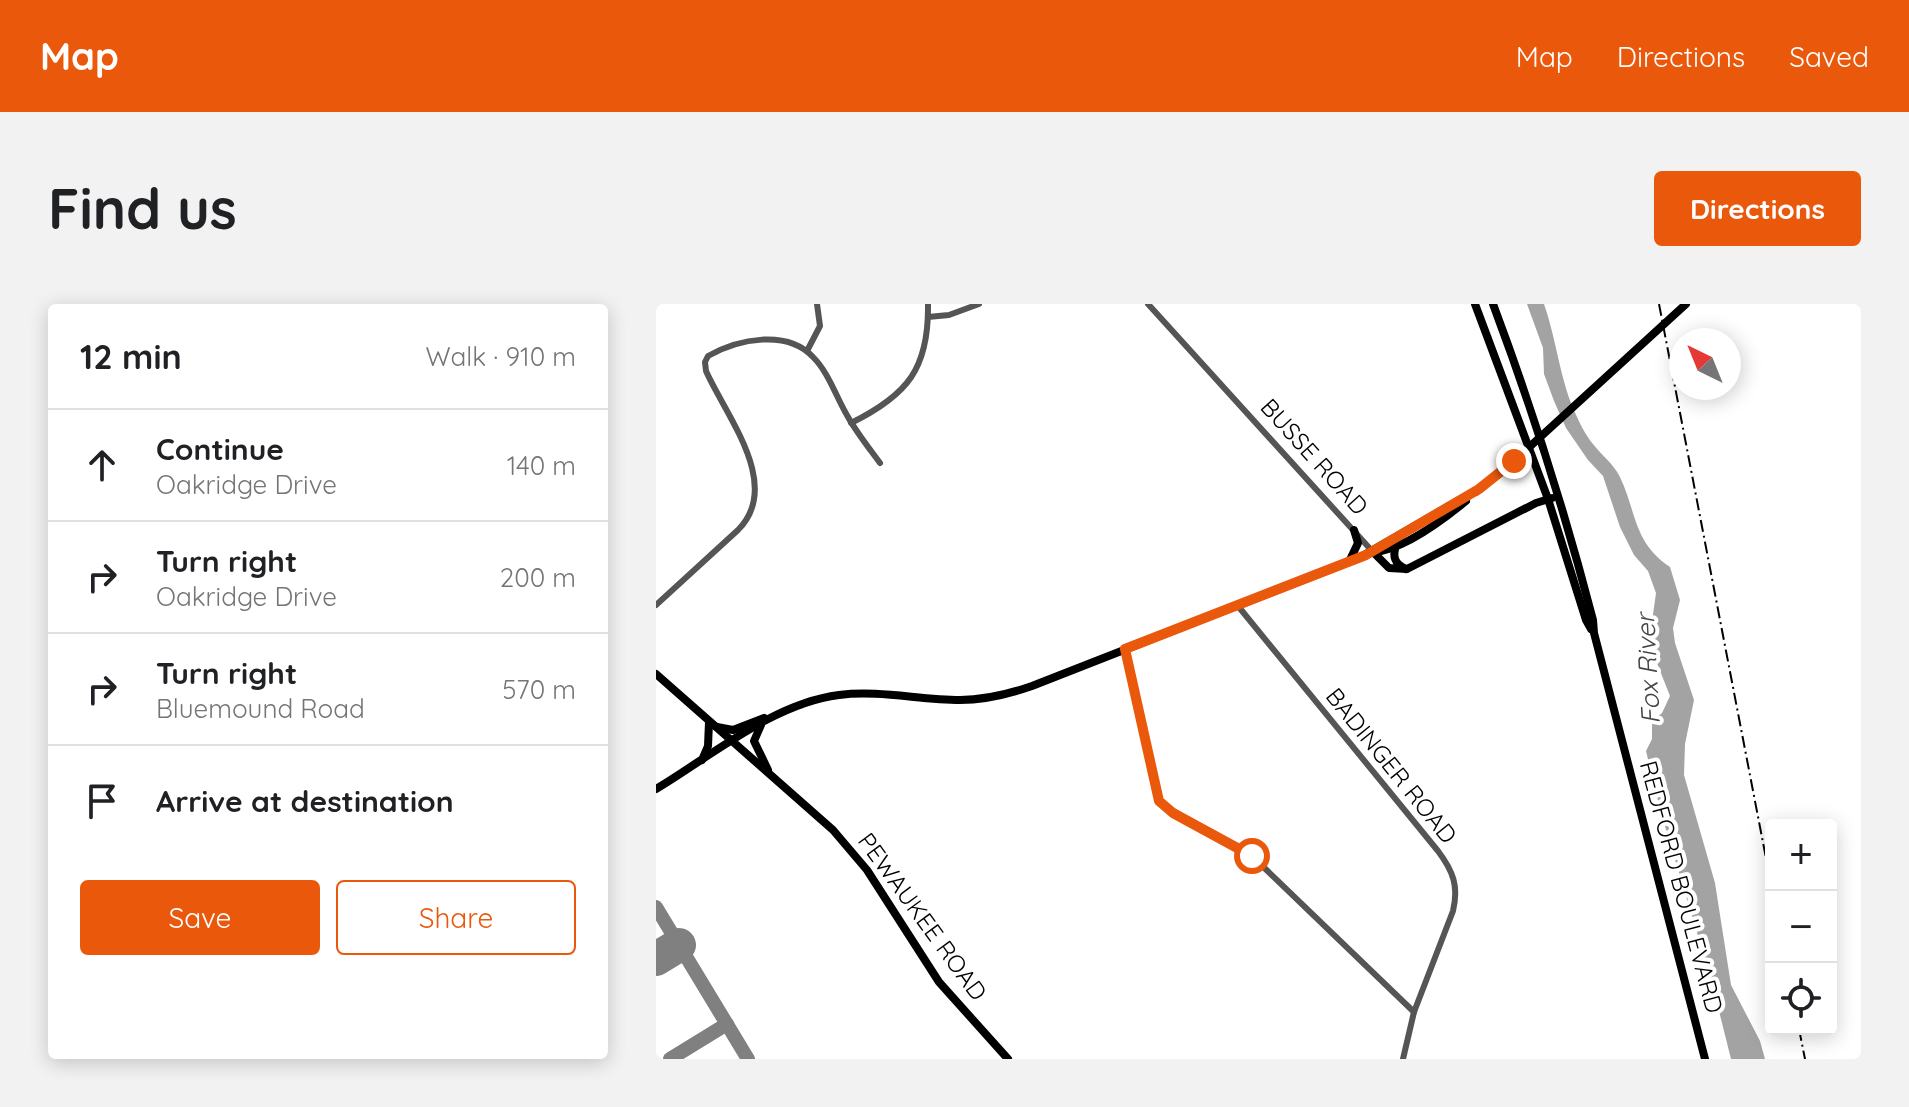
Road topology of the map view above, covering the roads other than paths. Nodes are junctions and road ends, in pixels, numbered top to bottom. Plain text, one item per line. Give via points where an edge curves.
1 (817, 304) edge
2 (928, 304) edge
3 (979, 304) edge
4 (1148, 304) edge
5 (1475, 304) edge
6 (1493, 304) edge
7 (1686, 304) edge
8 (928, 317) junction
9 (807, 351) junction
10 (1516, 366) junction
11 (1501, 372) junction
12 (851, 423) junction
13 (880, 463) dead end
14 (1479, 489) junction
15 (1560, 495) junction
16 (1548, 499) junction
17 (1354, 530) junction
18 (1396, 546) junction
19 (1373, 552) junction
20 (1348, 563) junction
21 (1407, 569) junction
22 (656, 605) edge
23 (1238, 606) junction
24 (1594, 633) junction
25 (1125, 649) junction
26 (656, 674) edge
27 (776, 716) junction
28 (711, 724) junction
29 (762, 724) junction
30 (732, 742) junction
31 (700, 763) junction
32 (771, 775) junction
33 (656, 789) edge
34 (1414, 1012) junction
35 (1008, 1059) edge
36 (1403, 1059) edge
37 (1705, 1059) edge

1 - 9 street via 820,326
2 - 8 street
3 - 8 street
4 - 17 street, BUSSE ROAD
5 - 11 main road, REDFORD BOULEVARD
6 - 10 main road, REDFORD BOULEVARD
7 - 14 main road
8 - 12 street via 925,351 909,382
9 - 12 street via 821,366
9 - 22 street via 783,340 758,340 708,356 708,375 752,470 754,506 748,521
10 - 11 main road
10 - 15 main road, REDFORD BOULEVARD
11 - 16 main road, REDFORD BOULEVARD
12 - 13 street
14 - 18 main road via 1447,516
14 - 19 main road
15 - 16 main road
15 - 24 main road, REDFORD BOULEVARD
16 - 21 main road
16 - 24 main road, REDFORD BOULEVARD
17 - 19 street, BUSSE ROAD
17 - 20 main road via 1358,543
18 - 19 main road
18 - 21 main road via 1396,561
19 - 20 main road
19 - 21 main road, BUSSE ROAD via 1389,568
20 - 23 main road
23 - 25 main road
23 - 34 street, BADINGER ROAD via 1452,871 1453,911
24 - 37 main road, REDFORD BOULEVARD
25 - 27 main road via 1007,694 959,700 848,694 811,701
25 - 34 street via 1161,804 1252,856
26 - 28 main road, PEWAUKEE ROAD
27 - 28 main road via 731,730
27 - 29 main road
28 - 30 main road, PEWAUKEE ROAD
28 - 31 main road
29 - 30 main road
29 - 32 main road via 755,744
30 - 31 main road
30 - 32 main road, PEWAUKEE ROAD
31 - 33 main road
32 - 35 main road, PEWAUKEE ROAD via 846,844 939,982
34 - 36 street, BADINGER ROAD

